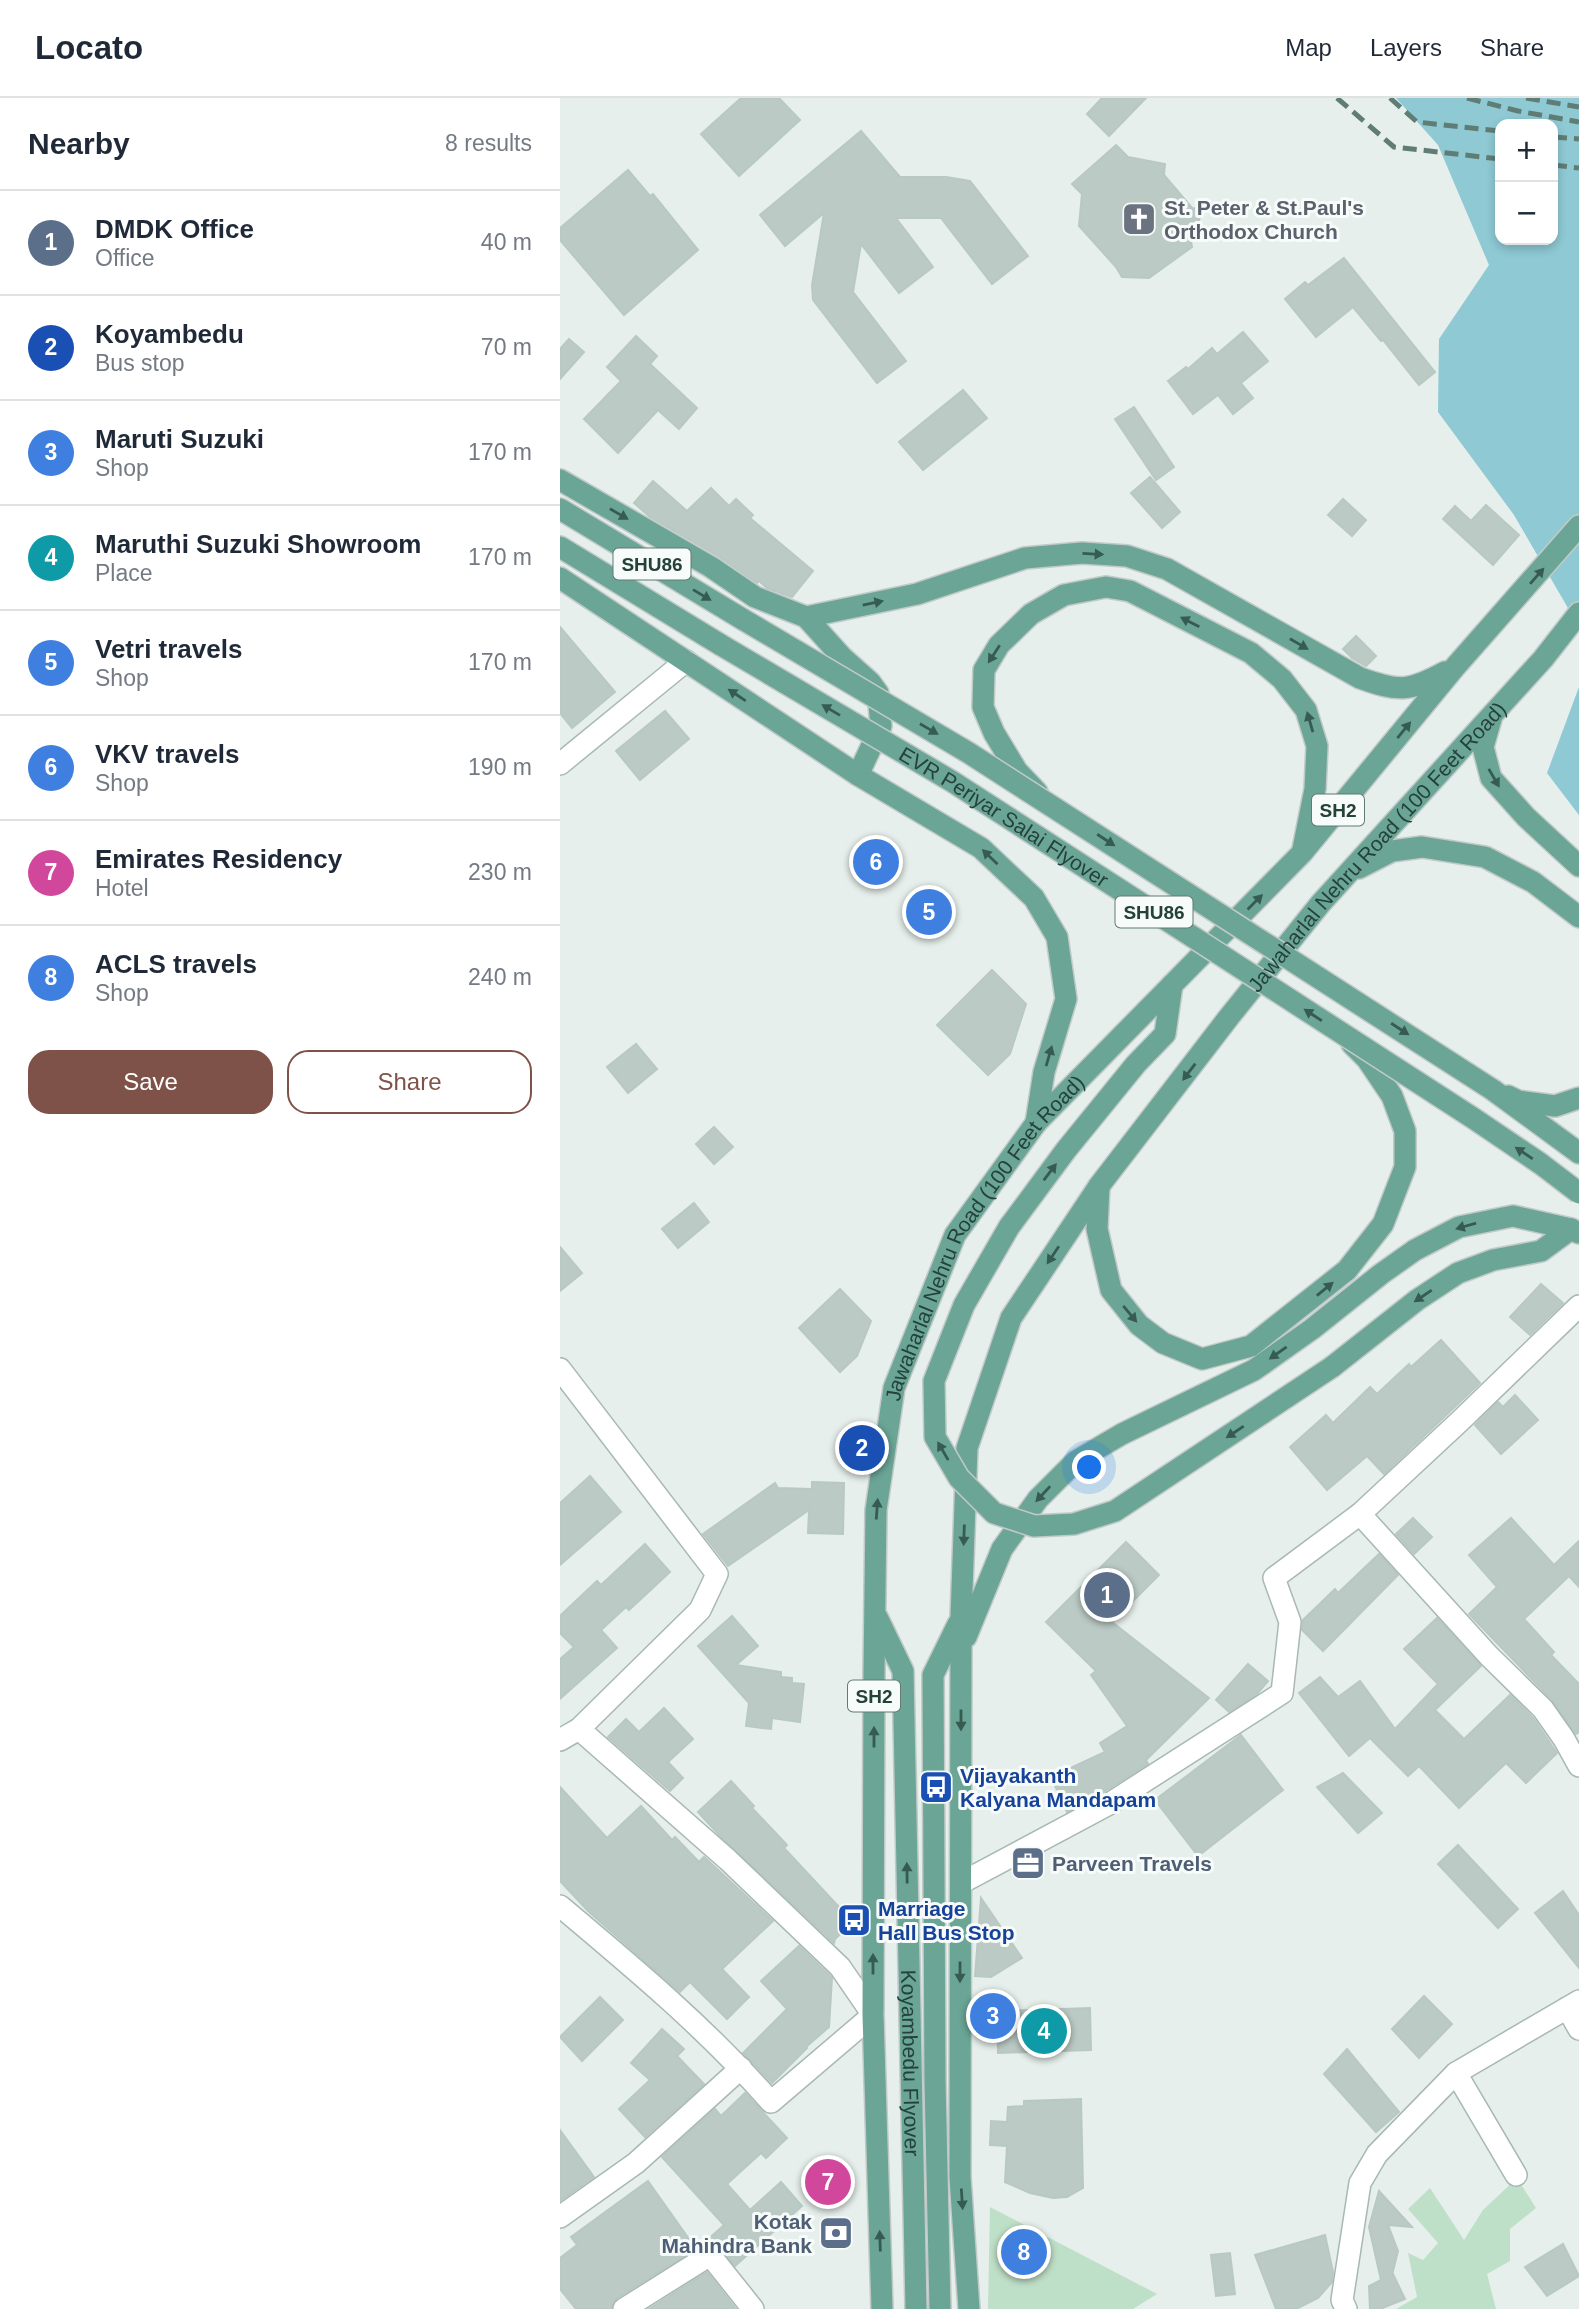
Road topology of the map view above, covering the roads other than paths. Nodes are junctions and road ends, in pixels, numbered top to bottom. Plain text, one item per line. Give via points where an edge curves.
1 (560, 480) edge
2 (560, 509) edge
3 (1579, 526) edge
4 (560, 547) edge
5 (560, 578) edge
6 (1579, 613) edge
7 (806, 617) junction
8 (686, 661) junction
9 (1455, 667) junction
10 (1493, 714) junction
11 (560, 764) edge
12 (858, 775) junction
13 (1048, 803) junction
14 (1302, 853) junction
15 (1579, 866) edge
16 (1347, 874) junction
17 (1579, 917) edge
18 (1172, 985) junction
19 (1341, 1033) junction
20 (1493, 1090) junction
21 (1579, 1098) edge
22 (1036, 1123) junction
23 (1579, 1153) edge
24 (1099, 1186) junction
25 (1579, 1193) edge
26 (1575, 1231) edge
27 (1579, 1306) edge
28 (560, 1369) edge
29 (1360, 1514) junction
30 (876, 1614) junction
31 (961, 1618) junction
32 (961, 1652) junction
33 (566, 1734) edge
34 (1579, 1766) edge
35 (961, 1883) junction
36 (560, 1906) edge
37 (1573, 2004) edge
38 (873, 2015) junction
39 (1579, 2029) edge
40 (741, 2068) junction
41 (1456, 2073) junction
42 (1516, 2175) dead end
43 (560, 2217) edge
44 (624, 2309) edge
45 (753, 2309) edge
46 (882, 2309) edge
47 (916, 2309) edge
48 (940, 2309) edge
49 (969, 2309) edge
50 (1346, 2309) edge

1 -> 7 main road via 755,597
2 -> 13 main road, EVR Periyar Salai Flyover / SHU86, bridge
9 -> 3 main road, Jawaharlal Nehru Road (100 Feet Road) / SH2
19 -> 4 main road, EVR Periyar Salai Flyover / SHU86, bridge via 953,782
5 - 8 main road
6 - 10 main road, Jawaharlal Nehru Road (100 Feet Road) / SH2
7 -> 9 main road via 916,594 1025,558 1082,553 1127,556 1167,569 1378,685 1417,687
7 - 12 main road via 878,693 881,726
8 - 11 street
12 -> 8 main road
14 -> 9 main road, Jawaharlal Nehru Road (100 Feet Road) / SH2
10 -> 15 main road via 1483,747 1491,778
10 - 16 main road, Jawaharlal Nehru Road (100 Feet Road) / SH2
22 -> 12 main road via 1044,1072 1066,999 1057,937 1034,898 981,848
14 -> 13 main road, bridge via 1315,789 1317,746 1306,710 1282,679 1251,653 1130,591 1105,587 1064,595 1031,614 999,646 984,670 983,707 994,733 1017,771
13 -> 20 main road, EVR Periyar Salai Flyover / SHU86, bridge
18 -> 14 main road, Jawaharlal Nehru Road (100 Feet Road) / SH2
16 - 17 main road via 1392,851 1422,848 1485,857 1533,882
16 -> 24 main road, Jawaharlal Nehru Road (100 Feet Road) / SH2
18 - 22 main road, Jawaharlal Nehru Road (100 Feet Road) / SH2
26 -> 18 main road, bridge via 1541,1251 1493,1260 1458,1273 1332,1367 1115,1511 1073,1524 1034,1526 994,1513 959,1478 935,1437 933,1381 964,1305 1009,1227 1066,1150 1165,1034
24 -> 19 main road, bridge via 1097,1229 1111,1290 1139,1325 1163,1343 1202,1359 1251,1346 1347,1270 1383,1224 1405,1167 1405,1131 1392,1096 1367,1059
25 -> 19 main road, EVR Periyar Salai Flyover / SHU86, bridge
20 - 21 main road via 1518,1101 1555,1106
20 - 23 main road, EVR Periyar Salai Flyover / SHU86
30 -> 22 main road, Jawaharlal Nehru Road (100 Feet Road) / SH2 via 876,1510 894,1388 955,1235
24 -> 31 main road, Jawaharlal Nehru Road (100 Feet Road) / SH2 via 1011,1318 967,1448
26 -> 32 main road via 1513,1216 1459,1227 1415,1250 1254,1370 1076,1461 1038,1499 1002,1549
27 - 29 street
28 - 33 street via 717,1574 700,1610
29 - 34 street via 1480,1647 1543,1709
29 - 35 street via 1274,1578 1290,1622 1282,1693 1109,1804
38 -> 30 main road, Jawaharlal Nehru Road (100 Feet Road) / SH2
47 -> 30 main road, Koyambedu Flyover via 904,1671
31 - 32 main road, Jawaharlal Nehru Road (100 Feet Road) / SH2
31 - 48 main road, Koyambedu Flyover via 933,1675
32 -> 35 main road, Jawaharlal Nehru Road (100 Feet Road) / SH2
33 - 38 street via 728,1860 840,1967
35 -> 49 main road, Jawaharlal Nehru Road (100 Feet Road) / SH2 via 960,2177
36 - 40 street via 671,2000
37 - 39 street
37 - 41 street
38 - 40 street via 771,2102
46 -> 38 main road, Jawaharlal Nehru Road (100 Feet Road) / SH2
40 - 43 street via 636,2163
41 - 42 street
41 - 50 street via 1377,2154 1360,2183 1342,2300
44 - 45 street via 710,2255

